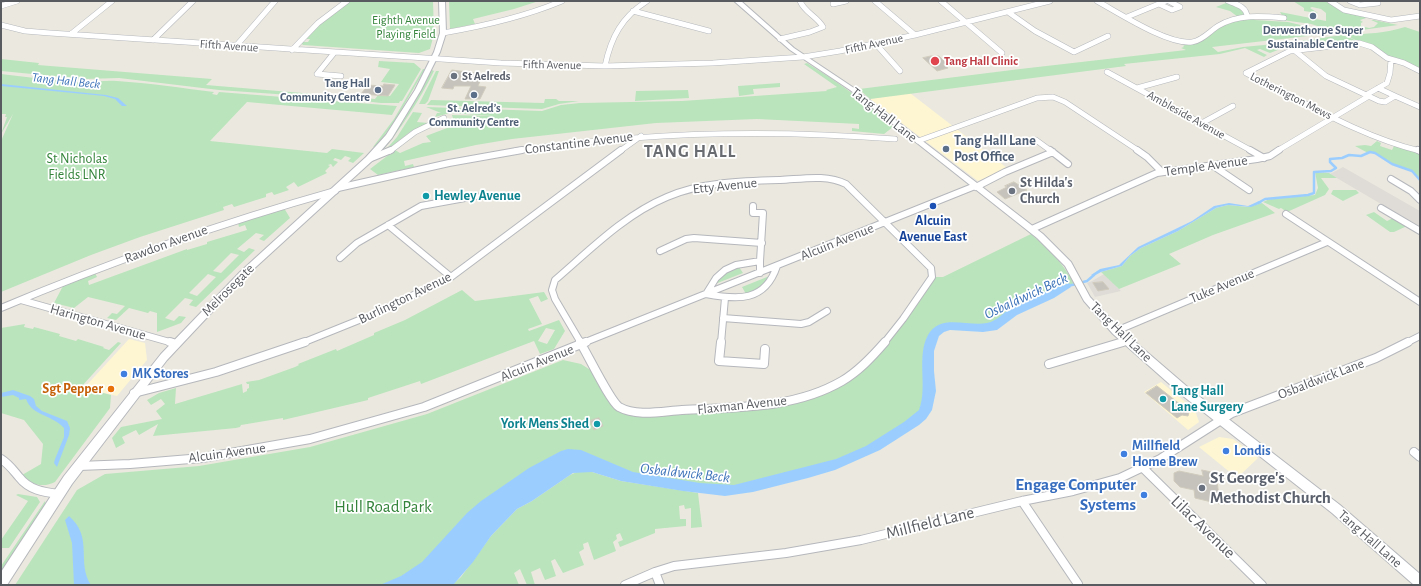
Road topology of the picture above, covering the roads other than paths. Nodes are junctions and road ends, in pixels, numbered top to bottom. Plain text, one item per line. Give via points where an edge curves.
1 (17, 1) edge
2 (112, 1) edge
3 (193, 1) edge
4 (275, 1) edge
5 (347, 1) edge
6 (442, 1) edge
7 (562, 1) edge
8 (647, 1) edge
9 (737, 1) edge
10 (846, 1) edge
11 (875, 1) edge
12 (944, 1) edge
13 (1050, 1) edge
14 (1097, 1) edge
15 (1167, 1) edge
16 (1228, 1) edge
17 (1330, 1) edge
18 (1350, 1) edge
19 (1375, 1) edge
20 (799, 3) edge
21 (832, 4) dead end
22 (1159, 4) junction
23 (1, 6) edge
24 (633, 11) junction
25 (1008, 12) junction
26 (1420, 16) edge
27 (1127, 17) junction
28 (1247, 17) junction
29 (1284, 18) dead end
30 (965, 23) junction
31 (1, 25) edge
32 (709, 31) dead end
33 (443, 33) junction
34 (72, 34) junction
35 (915, 35) junction
36 (1108, 36) dead end
37 (780, 39) junction
38 (153, 40) junction
39 (875, 43) junction
40 (236, 46) junction
41 (292, 50) junction
42 (1294, 50) junction
43 (334, 53) junction
44 (1002, 53) dead end
45 (803, 57) junction
46 (434, 59) junction
47 (1391, 59) junction
48 (605, 66) junction
49 (900, 70) dead end
50 (1420, 71) edge
51 (1107, 72) dead end
52 (341, 76) dead end
53 (1177, 77) dead end
54 (1137, 88) junction
55 (1378, 88) junction
56 (1368, 95) junction
57 (1395, 96) junction
58 (1233, 106) dead end
59 (1420, 107) edge
60 (444, 118) dead end
61 (1333, 118) junction
62 (1202, 123) junction
63 (641, 136) junction
64 (895, 139) dead end
65 (1036, 140) dead end
66 (918, 142) junction
67 (1420, 151) edge
68 (1053, 152) junction
69 (1264, 158) junction
70 (369, 159) junction
71 (1068, 164) dead end
72 (1212, 165) junction
73 (1162, 172) junction
74 (1391, 178) dead end
75 (976, 186) junction
76 (336, 190) junction
77 (1249, 190) dead end
78 (476, 196) dead end
79 (1420, 200) edge
80 (753, 206) dead end
81 (1381, 208) dead end
82 (1286, 214) dead end
83 (884, 223) junction
84 (388, 225) junction
85 (1032, 229) junction
86 (1420, 231) edge
87 (1327, 242) junction
88 (762, 243) junction
89 (660, 251) dead end
90 (340, 258) dead end
91 (760, 261) junction
92 (778, 266) junction
93 (760, 273) junction
94 (451, 277) junction
95 (706, 294) junction
96 (725, 298) junction
97 (20, 300) junction
98 (1420, 302) edge
99 (1, 308) edge
100 (827, 311) dead end
101 (723, 318) junction
102 (1116, 331) junction
103 (1420, 336) edge
104 (1127, 341) junction
105 (176, 344) junction
106 (581, 344) junction
107 (765, 349) dead end
108 (1049, 364) dead end
109 (134, 393) junction
110 (1221, 419) junction
111 (1, 459) edge
112 (79, 466) junction
113 (1143, 468) junction
114 (59, 494) junction
115 (1022, 501) junction
116 (655, 572) junction
117 (1420, 582) edge
118 (1, 583) edge
119 (1078, 584) edge
120 (625, 585) edge
121 (660, 585) edge
122 (1262, 585) edge

1 - 23 street
2 - 34 street
3 - 38 street
4 - 40 street
5 - 41 street via 310,28
6 - 33 street, Melrosegate
7 - 33 street via 512,20
8 - 24 street
9 - 37 street, Tang Hall Lane
10 - 21 street
11 - 35 street
12 - 30 street
13 - 25 street, Fifth Avenue
14 - 27 street
15 - 22 street
15 - 22 street via 1180,7 1172,10
16 - 28 street via 1242,7
17 - 26 street via 1344,10 1391,20
18 - 19 street via 1366,5 1378,3
20 - 37 street via 824,27 819,31
22 - 27 street
24 - 32 street
24 - 48 street via 614,35 608,47
25 - 30 street, Fifth Avenue
25 - 36 street via 1035,31 1074,52
27 - 28 street via 1172,38 1188,42 1198,40 1225,22
28 - 29 street
30 - 35 street, Fifth Avenue
30 - 44 street
31 - 34 street, Fifth Avenue via 25,31
33 - 46 street, Melrosegate
34 - 38 street, Fifth Avenue
35 - 39 street, Fifth Avenue
37 - 45 street, Tang Hall Lane
38 - 40 street, Fifth Avenue
39 - 45 street, Fifth Avenue
39 - 49 street
40 - 41 street, Fifth Avenue
41 - 43 street, Fifth Avenue
42 - 47 street, Lotherington Mews via 1359,43 1372,47
42 - 56 street via 1326,76
42 - 61 street, Lotherington Mews via 1246,73
43 - 46 street, Fifth Avenue
43 - 52 street via 317,74
45 - 48 street, Fifth Avenue
45 - 66 street, Tang Hall Lane via 833,76
46 - 48 street, Fifth Avenue
46 - 70 street, Melrosegate via 400,120
47 - 50 street, Lotherington Mews
47 - 55 street via 1388,80
51 - 54 street, Ambleside Avenue
53 - 54 street
54 - 62 street, Ambleside Avenue
55 - 56 street, Temple Avenue
55 - 57 street
56 - 57 street via 1385,102
56 - 61 street, Temple Avenue
57 - 59 street
58 - 62 street
60 - 70 street via 415,132 388,153
61 - 67 street, Lotherington Mews via 1381,140
61 - 69 street, Temple Avenue
62 - 69 street, Ambleside Avenue
63 - 64 street, Constantine Avenue via 765,131
63 - 76 street, Constantine Avenue via 485,156
63 - 94 street, Burlington Avenue
65 - 68 street
66 - 73 street via 1037,98 1054,97 1064,101 1139,152
66 - 75 street, Tang Hall Lane
68 - 71 street
68 - 75 street, Alcuin Avenue
69 - 72 street, Temple Avenue
70 - 76 street, Melrosegate
72 - 73 street, Temple Avenue
72 - 77 street
73 - 85 street, Temple Avenue
74 - 79 street
75 - 83 street, Alcuin Avenue
75 - 85 street, Tang Hall Lane
76 - 97 street, Rawdon Avenue via 194,233 86,272
76 - 105 street, Melrosegate via 243,274
78 - 84 street via 462,201 421,206
80 - 88 street via 753,213 763,214
81 - 86 street
82 - 87 street
83 - 92 street, Alcuin Avenue
83 - 106 street, Etty Avenue via 846,184 828,178 717,184 691,188 667,196 635,214 555,280 552,290 555,299
83 - 106 street, Flaxman Avenue via 931,268 932,277 888,338 870,358 843,381 822,391 787,402 742,407 635,412 615,404
84 - 90 street via 357,243
84 - 94 street
85 - 102 street, Tang Hall Lane via 1059,254 1093,307
87 - 98 street
87 - 102 street, Tuke Avenue
88 - 89 street via 694,238
88 - 91 street
91 - 93 street
91 - 95 street via 726,270 716,277
92 - 93 street, Alcuin Avenue
92 - 96 street via 772,282 761,290 747,297
93 - 95 street, Alcuin Avenue
94 - 109 street, Burlington Avenue via 353,324 282,351 190,380
95 - 96 street
95 - 106 street, Alcuin Avenue
96 - 101 street
97 - 99 street, Rawdon Avenue
97 - 105 street, Harington Avenue
100 - 101 street via 801,324
101 - 107 street via 719,361 764,364
102 - 104 street, Tang Hall Lane
103 - 110 street, Osbaldwick Lane via 1376,358
104 - 108 street
104 - 110 street, Tang Hall Lane
105 - 109 street, Melrosegate
106 - 112 street, Alcuin Avenue via 424,407 310,439 202,458
109 - 112 street, Melrosegate
110 - 113 street, Millfield Lane
110 - 117 street, Tang Hall Lane via 1336,509
111 - 114 street via 12,466 23,482 32,489
112 - 114 street, Melrosegate
113 - 115 street, Millfield Lane via 1097,485
113 - 122 street, Lilac Avenue
114 - 118 street, Melrosegate
115 - 116 street, Millfield Lane via 861,540 786,553 674,566
115 - 119 street
116 - 120 street, Millfield Lane
116 - 121 street

